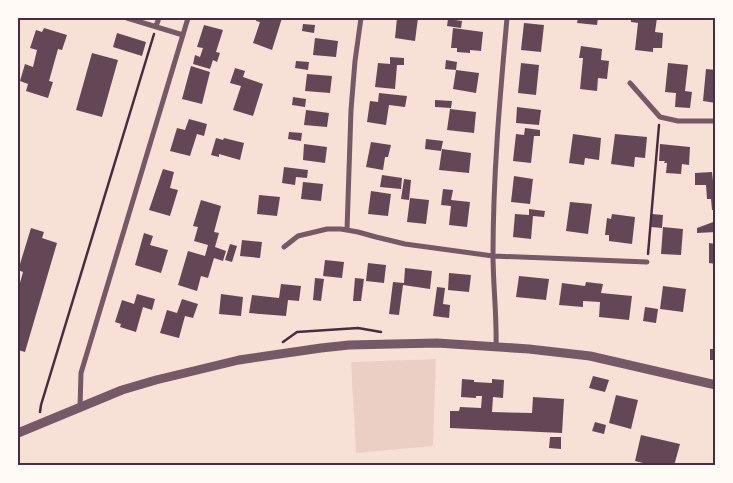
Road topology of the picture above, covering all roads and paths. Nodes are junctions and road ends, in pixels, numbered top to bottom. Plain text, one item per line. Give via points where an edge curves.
1 (127, 18) edge
2 (159, 18) edge
3 (188, 18) edge
4 (361, 18) edge
5 (507, 18) edge
6 (156, 26) junction
7 (183, 35) junction
8 (630, 83) dead end
9 (660, 116) junction
10 (716, 121) edge
11 (347, 230) junction
12 (284, 247) dead end
13 (493, 256) junction
14 (647, 262) joint
15 (496, 346) junction
16 (716, 385) edge
17 (80, 407) junction
18 (39, 424) junction
19 (18, 433) edge

1 - 6 street
2 - 6 street
3 - 7 street
4 - 11 street via 351,110
5 - 13 street via 498,120
6 - 7 street
6 - 18 path via 40,405
7 - 17 street via 81,373
8 - 9 street
9 - 10 street
9 - 14 path
11 - 12 street via 320,230 298,236
11 - 13 street via 405,244
13 - 14 street
13 - 15 street
15 - 16 street via 590,356
15 - 17 street via 430,343 349,345 239,360 122,390
17 - 18 street
18 - 19 street

